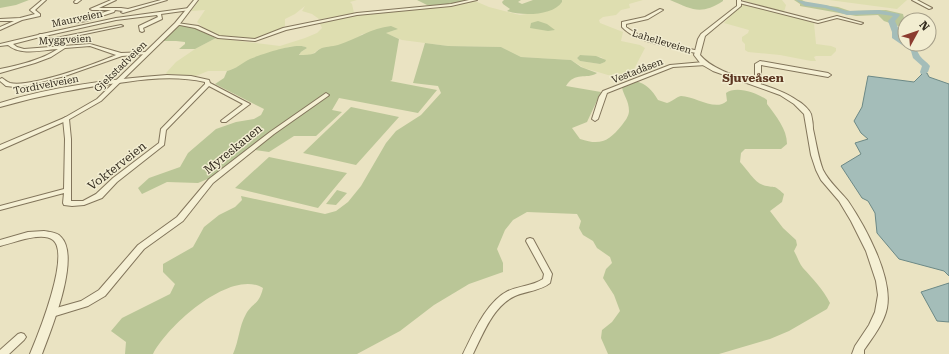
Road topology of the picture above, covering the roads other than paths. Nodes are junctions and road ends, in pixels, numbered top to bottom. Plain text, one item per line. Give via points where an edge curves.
1 (44, 0) edge
2 (114, 0) edge
3 (165, 0) edge
4 (196, 0) edge
5 (475, 0) edge
6 (914, 0) edge
7 (740, 1) edge
8 (930, 8) dead end
9 (116, 9) junction
10 (189, 9) junction
11 (127, 10) junction
12 (661, 10) dead end
13 (158, 13) junction
14 (21, 19) junction
15 (116, 19) junction
16 (0, 20) edge
17 (66, 23) dead end
18 (861, 23) dead end
19 (177, 24) junction
20 (121, 26) dead end
21 (0, 29) edge
22 (142, 31) dead end
23 (40, 35) junction
24 (9, 43) junction
25 (0, 45) edge
26 (65, 47) junction
27 (697, 52) junction
28 (147, 53) junction
29 (121, 54) junction
30 (704, 64) junction
31 (0, 71) edge
32 (828, 75) dead end
33 (2, 80) dead end
34 (120, 80) junction
35 (208, 84) junction
36 (758, 84) junction
37 (326, 95) dead end
38 (0, 104) edge
39 (66, 119) junction
40 (595, 119) dead end
41 (224, 121) dead end
42 (0, 148) edge
43 (67, 190) junction
44 (0, 208) edge
45 (530, 241) dead end
46 (0, 243) edge
47 (52, 313) junction
48 (21, 337) dead end
49 (2, 354) edge
50 (36, 354) edge
51 (468, 354) edge
52 (858, 354) edge

1 - 14 street, Maurveien via 32,10 38,15
2 - 9 street via 92,9
3 - 11 street
4 - 10 street, Gjekstadveien
5 - 19 street via 451,5 357,14 285,29 255,40 218,37 196,27
6 - 8 street
7 - 18 street via 818,22 837,17
7 - 27 street, Lahelleveien via 735,10 703,35
9 - 11 street
9 - 17 street, Maurveien
10 - 13 street, Maurveien
10 - 19 street, Gjekstadveien
11 - 15 street
12 - 27 street, Lahelleveien via 646,18 624,23 624,27 629,32
13 - 15 street, Maurveien
13 - 22 street via 160,18 141,27
14 - 16 street, Maurveien
14 - 21 street, Maurveien
15 - 23 street, Maurveien
19 - 28 street, Gjekstadveien
20 - 23 street, Maurveien via 56,39 46,39
23 - 24 street, Maurveien
24 - 25 street, Maurveien
24 - 26 street, Myggveien via 24,50
26 - 29 street, Myggveien via 96,46
26 - 31 street via 40,61
27 - 30 street, Lahelleveien via 698,58
28 - 29 street, Myggveien
28 - 34 street, Gjekstadveien
29 - 33 street via 41,81 13,85
30 - 36 street, Lahelleveien
30 - 40 street, Vestadåsen via 672,66 605,92 600,98 600,108
32 - 36 street via 760,63
34 - 35 street via 175,76 199,78
34 - 38 street, Tordivelveien via 37,94
34 - 39 street, Gjekstadveien via 95,102
35 - 41 street via 247,104
35 - 43 street, Vokterveien via 163,130 162,144 115,180 99,196 84,203 72,204 67,203
36 - 52 street, Lahelleveien via 795,101 807,113 822,175 842,199 866,240 882,288 882,306
37 - 47 street, Myreskauen via 272,132 212,181 180,219 141,247 102,293 88,303
39 - 42 street, Gjekstadveien
39 - 43 street, Vokterveien
43 - 44 street
45 - 51 street via 548,274 547,279 544,283 522,288 508,295 496,305
46 - 47 street via 40,234 61,242 64,254 62,274
47 - 50 street
48 - 49 street

